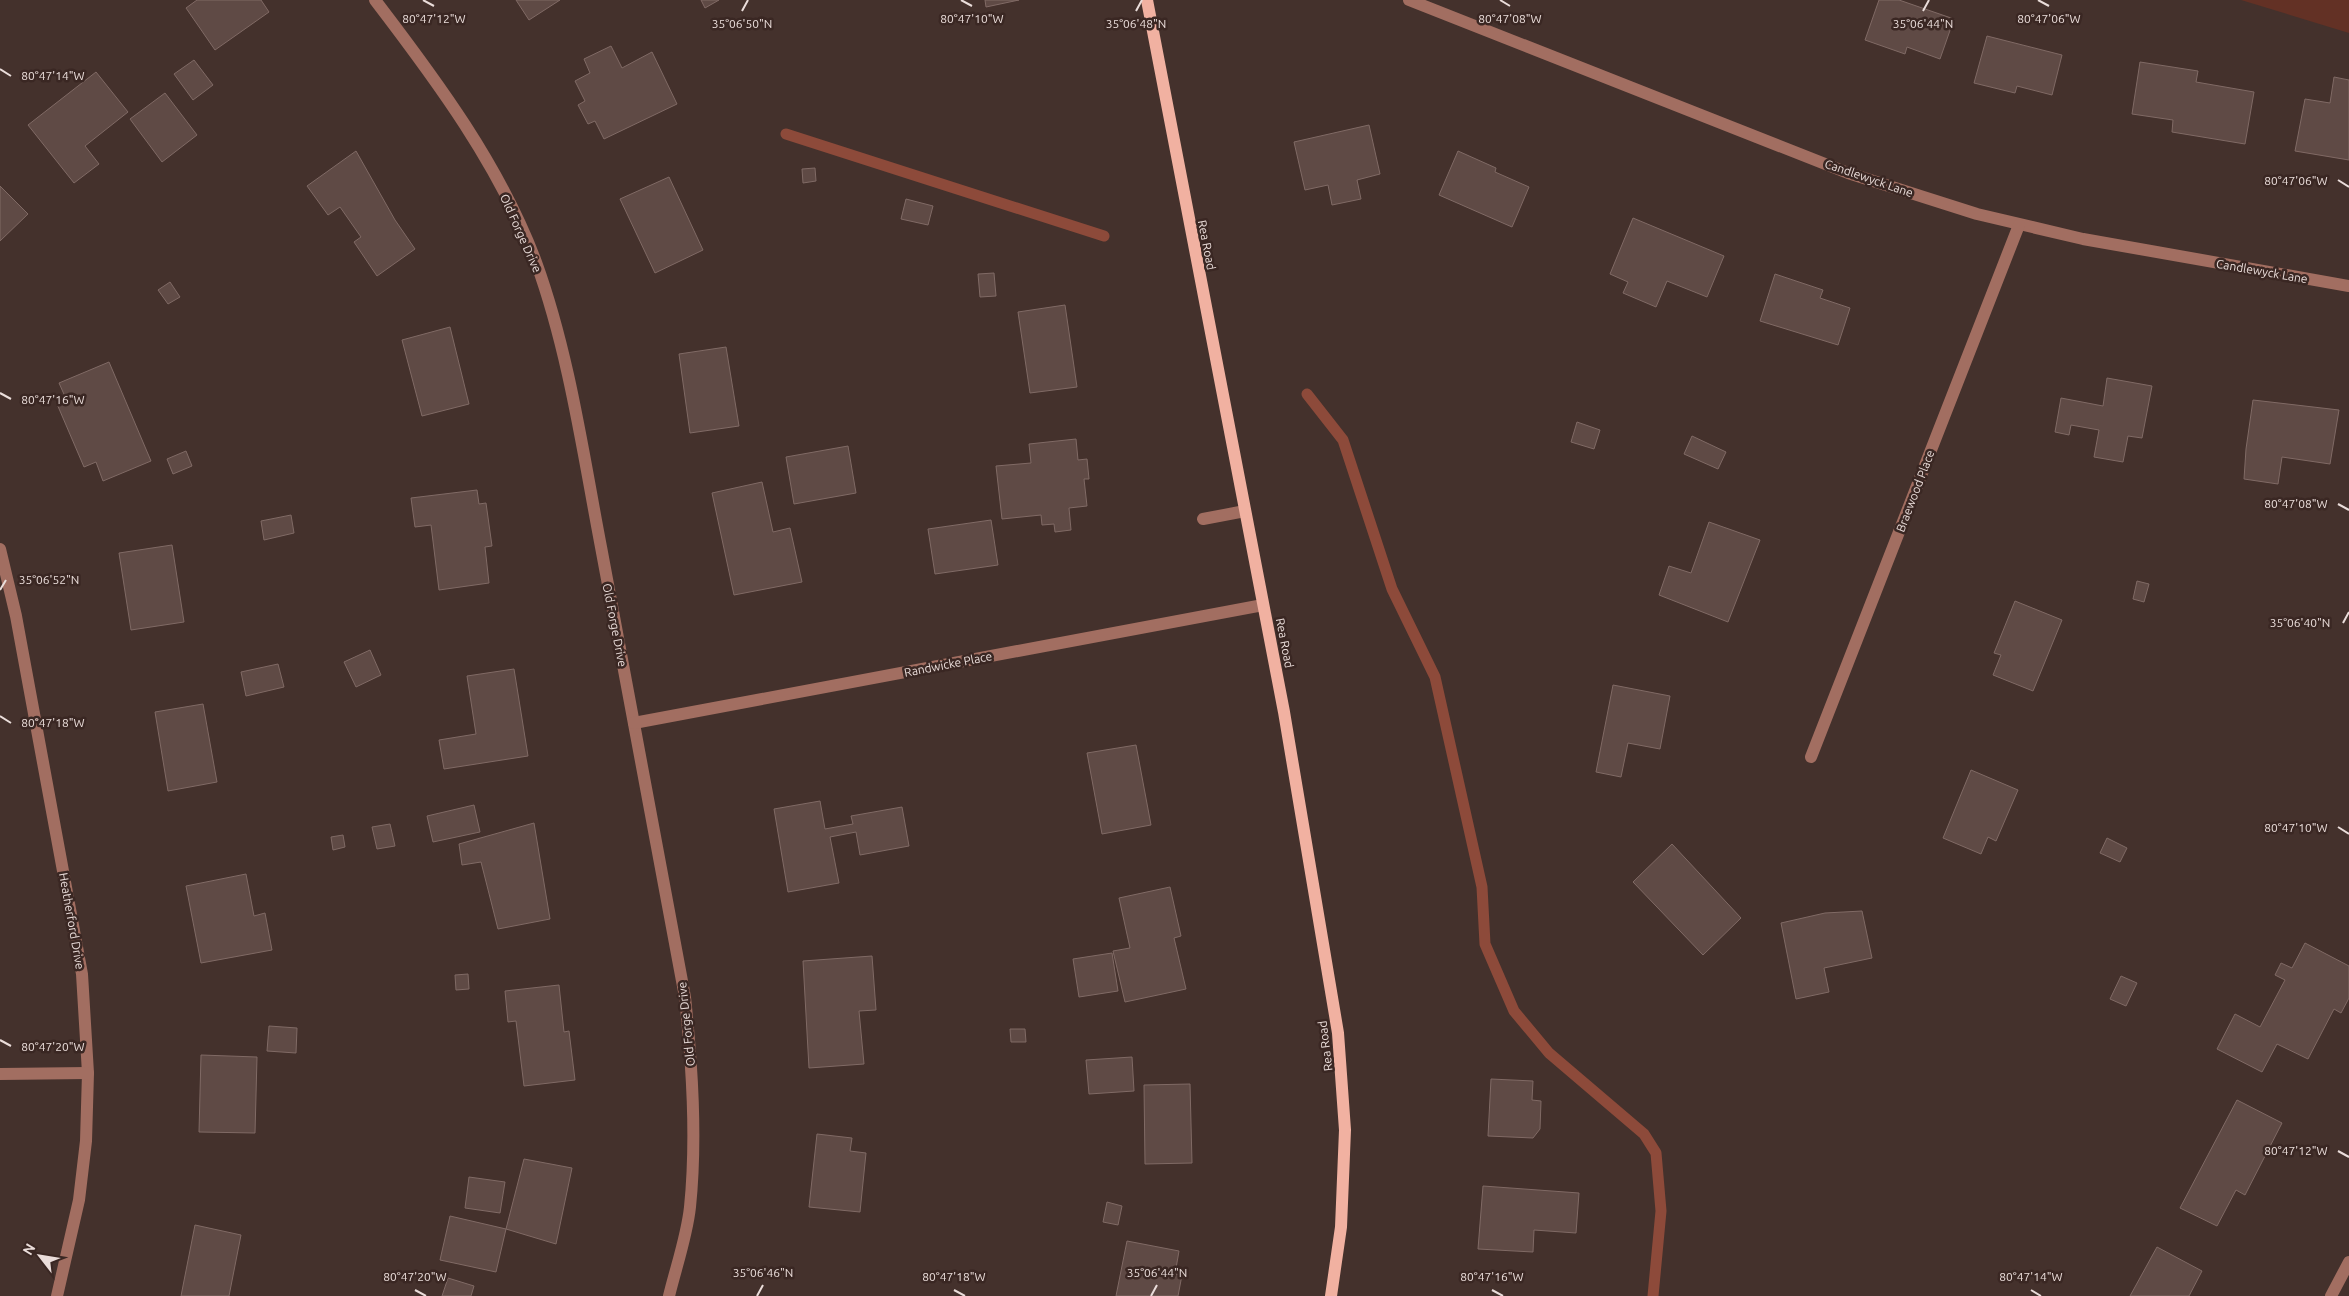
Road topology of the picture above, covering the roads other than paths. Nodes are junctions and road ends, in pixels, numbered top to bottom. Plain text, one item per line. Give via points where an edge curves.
1 (375, 0) edge
2 (1147, 0) edge
3 (1409, 0) edge
4 (2019, 224) junction
5 (2349, 286) edge
6 (1245, 511) junction
7 (1203, 519) dead end
8 (0, 549) edge
9 (1263, 605) junction
10 (634, 723) junction
11 (1811, 757) dead end
12 (88, 1073) junction
13 (0, 1074) edge
14 (2349, 1262) edge
15 (57, 1296) edge
16 (669, 1296) edge
17 (1331, 1296) edge
18 (2331, 1296) edge

1 - 10 street, Old Forge Drive via 472,134 516,216 536,263 566,366
2 - 6 main road, Rea Road
3 - 4 street, Candlewyck Lane via 1848,173
4 - 5 street, Candlewyck Lane via 2083,239
4 - 11 street, Braewood Place
6 - 7 street
6 - 9 main road, Rea Road
8 - 12 street, Heatherford Drive via 16,616 82,974
9 - 10 street, Randwicke Place
9 - 17 main road, Rea Road via 1304,824 1343,1082 1345,1130 1341,1226
10 - 16 street, Old Forge Drive via 685,997 690,1050 690,1208
12 - 13 street
12 - 15 street, Heatherford Drive via 86,1141 79,1200
14 - 18 street

